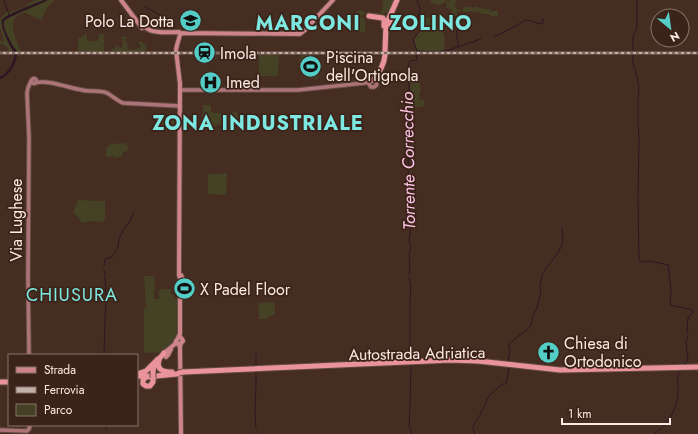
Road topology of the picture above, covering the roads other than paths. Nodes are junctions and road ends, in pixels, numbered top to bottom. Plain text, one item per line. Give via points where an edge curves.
1 (122, 0) edge
2 (333, 0) edge
3 (396, 0) edge
4 (392, 9) junction
5 (181, 35) junction
6 (386, 35) junction
7 (373, 80) joint
8 (180, 90) junction
9 (180, 106) junction
10 (179, 342) junction
11 (171, 348) junction
12 (29, 354) edge
13 (165, 354) junction
14 (159, 359) junction
15 (698, 368) edge
16 (180, 374) junction
17 (138, 375) edge
18 (138, 376) edge
19 (138, 377) edge
20 (153, 378) junction
21 (29, 428) edge
22 (0, 430) edge
23 (181, 434) edge

1 - 5 main road via 144,28 179,32
2 - 5 main road via 301,33
3 - 4 highway
3 - 6 highway via 387,21
3 - 6 highway via 397,13 389,22
4 - 6 highway via 386,21
4 - 6 highway via 387,14 369,16 383,18
5 - 8 main road via 176,50
6 - 7 highway via 383,65
7 - 8 main road via 303,90
8 - 9 main road
9 - 10 main road
9 - 12 main road, Via Lughese via 123,103 104,92 60,84 34,83 28,88
10 - 11 main road
10 - 11 main road via 178,346
10 - 13 main road
10 - 23 main road
11 - 13 main road via 168,354
13 - 14 highway
14 - 16 highway via 158,365 161,370
14 - 17 highway
14 - 20 highway, bridge via 153,366
15 - 16 highway, Autostrada Adriatica via 560,370 451,360
16 - 18 highway, Autostrada Adriatica
16 - 20 highway via 146,377 143,384 151,385
19 - 20 highway via 147,387 152,385
21 - 22 main road

